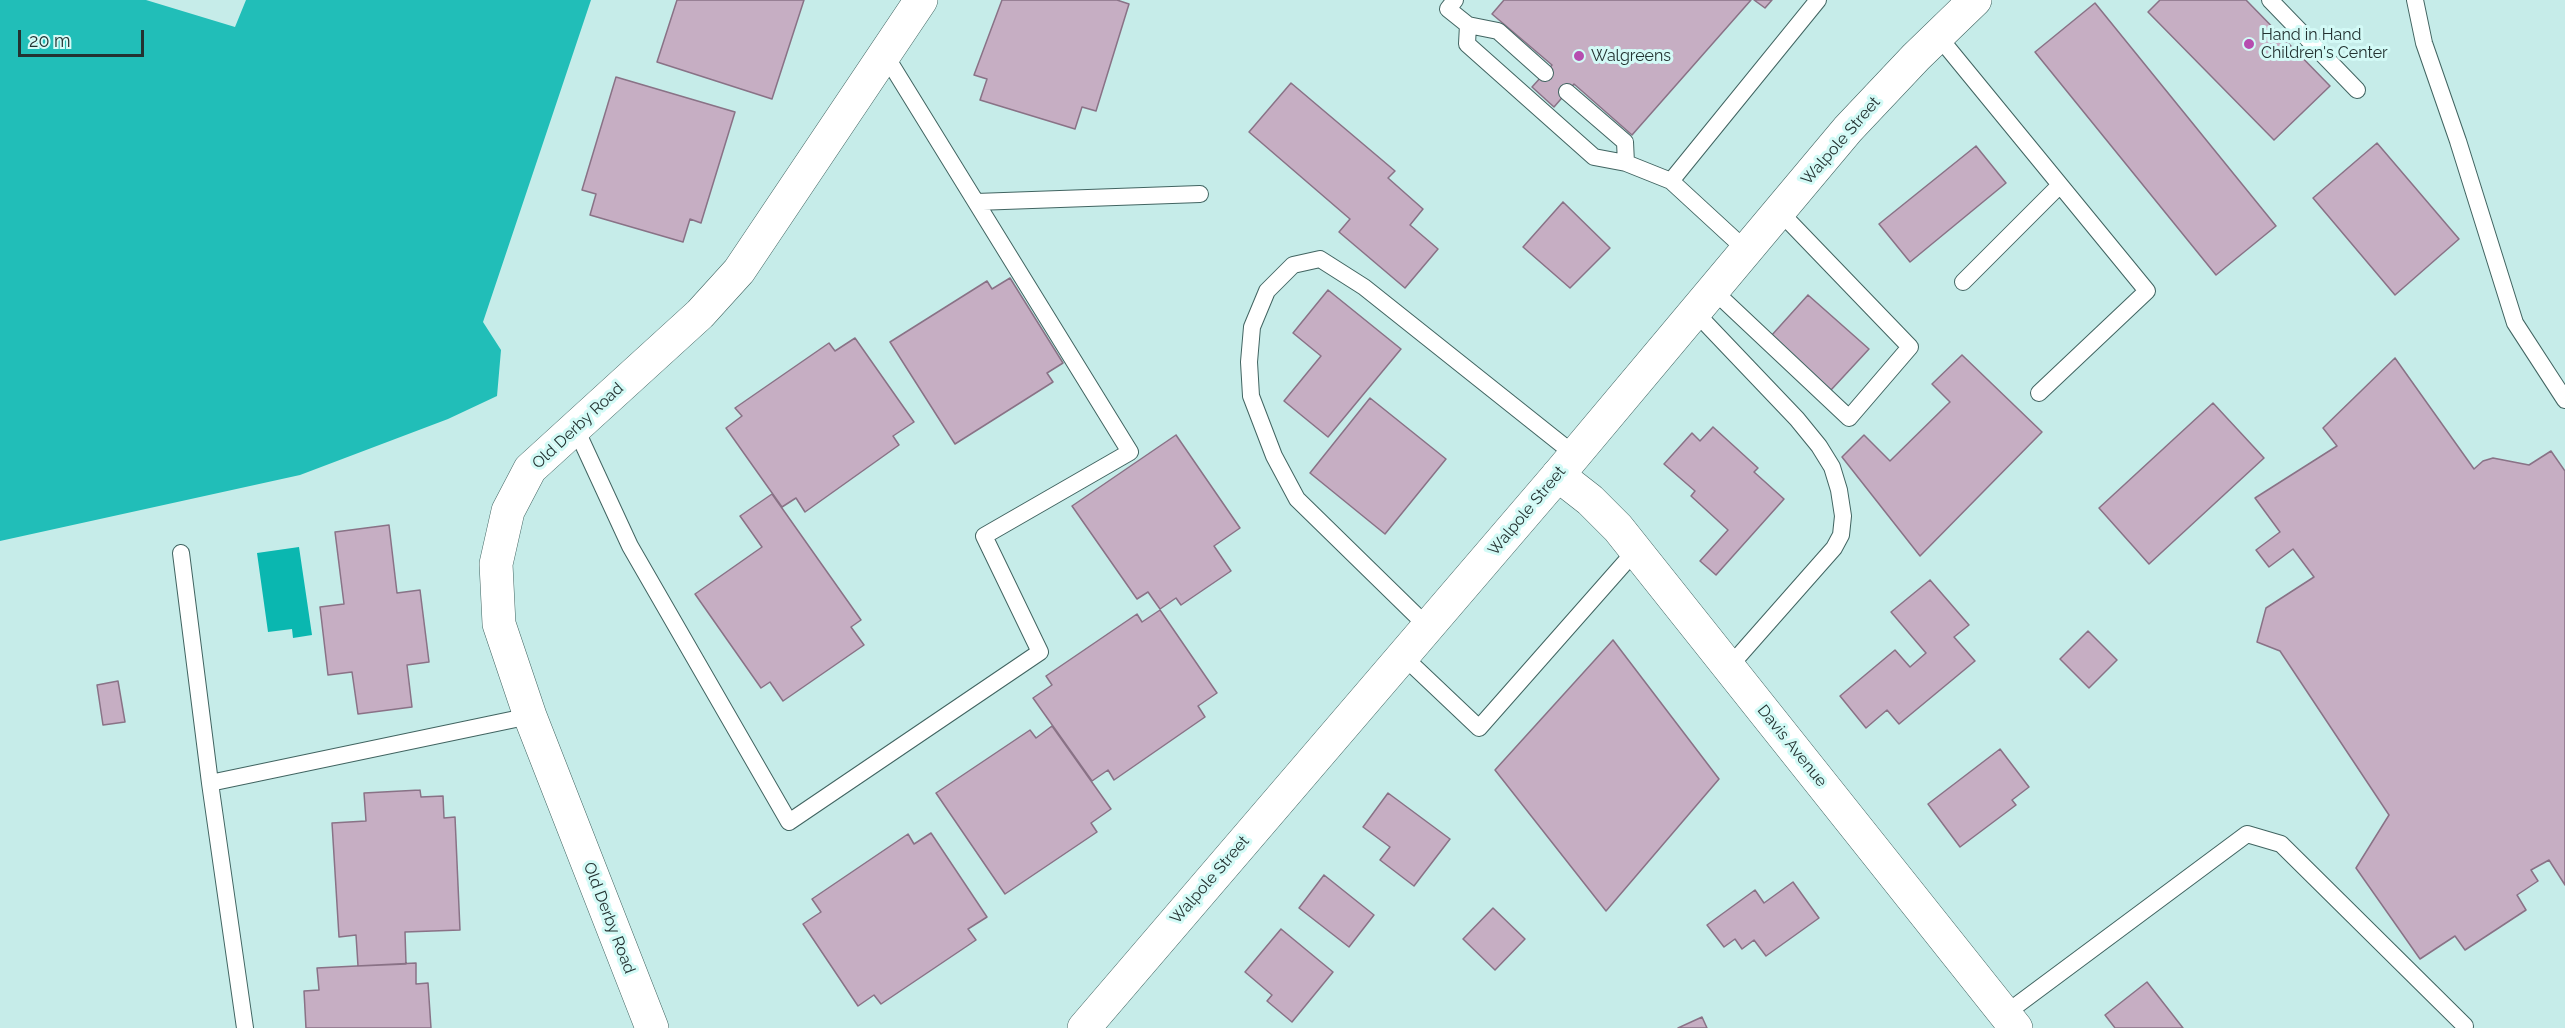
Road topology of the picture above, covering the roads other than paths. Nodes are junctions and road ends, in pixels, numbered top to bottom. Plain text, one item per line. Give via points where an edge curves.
1 (921, 0) edge
2 (1455, 0) edge
3 (1818, 0) edge
4 (1975, 0) edge
5 (2270, 0) edge
6 (2415, 0) edge
7 (1468, 25) junction
8 (1938, 36) junction
9 (884, 53) junction
10 (1545, 72) dead end
11 (2357, 90) dead end
12 (1567, 92) dead end
13 (1626, 163) junction
14 (1671, 181) junction
15 (2060, 185) junction
16 (1200, 194) dead end
17 (976, 202) junction
18 (1780, 212) junction
19 (1746, 249) junction
20 (1963, 282) dead end
21 (1705, 302) junction
22 (2039, 393) dead end
23 (2565, 400) edge
24 (576, 429) junction
25 (1566, 465) junction
26 (1636, 550) junction
27 (181, 553) dead end
28 (1428, 627) junction
29 (1403, 656) junction
30 (1729, 667) junction
31 (530, 716) junction
32 (210, 783) junction
33 (2011, 1021) edge
34 (2465, 1026) dead end
35 (245, 1028) edge
36 (652, 1028) edge
37 (1084, 1028) edge

1 - 9 street, Old Derby Road
2 - 7 lane via 1448,9
3 - 14 lane
4 - 8 street, Walpole Street
5 - 11 lane
6 - 23 lane via 2424,43 2515,323
7 - 10 lane via 1498,31
7 - 13 lane via 1467,44 1594,157
8 - 15 lane
8 - 18 street, Walpole Street via 1848,129
9 - 17 lane
9 - 24 street, Old Derby Road via 739,271 700,314
12 - 13 lane via 1625,142
13 - 14 lane
14 - 19 lane
15 - 20 lane
15 - 22 lane via 2147,291
16 - 17 lane
17 - 24 lane via 1130,452 984,537 1040,652 789,822 630,546
18 - 19 street, Walpole Street
18 - 21 lane via 1910,347 1849,418
19 - 21 street, Walpole Street
21 - 25 street, Walpole Street
21 - 30 lane via 1819,446 1832,467 1843,516 1841,536 1834,548
24 - 31 street, Old Derby Road via 530,469 508,511 496,564 499,624
25 - 26 street, Davis Avenue
25 - 28 street, Walpole Street
25 - 28 lane via 1364,287 1320,259 1293,265 1267,291 1252,327 1249,362 1251,396 1274,456 1296,499
26 - 29 lane via 1479,728
26 - 30 street, Davis Avenue
27 - 32 lane
28 - 29 street, Walpole Street
29 - 37 street, Walpole Street
30 - 33 street, Davis Avenue
31 - 32 lane
31 - 36 street, Old Derby Road
32 - 35 lane
33 - 34 lane via 2247,834 2281,844

